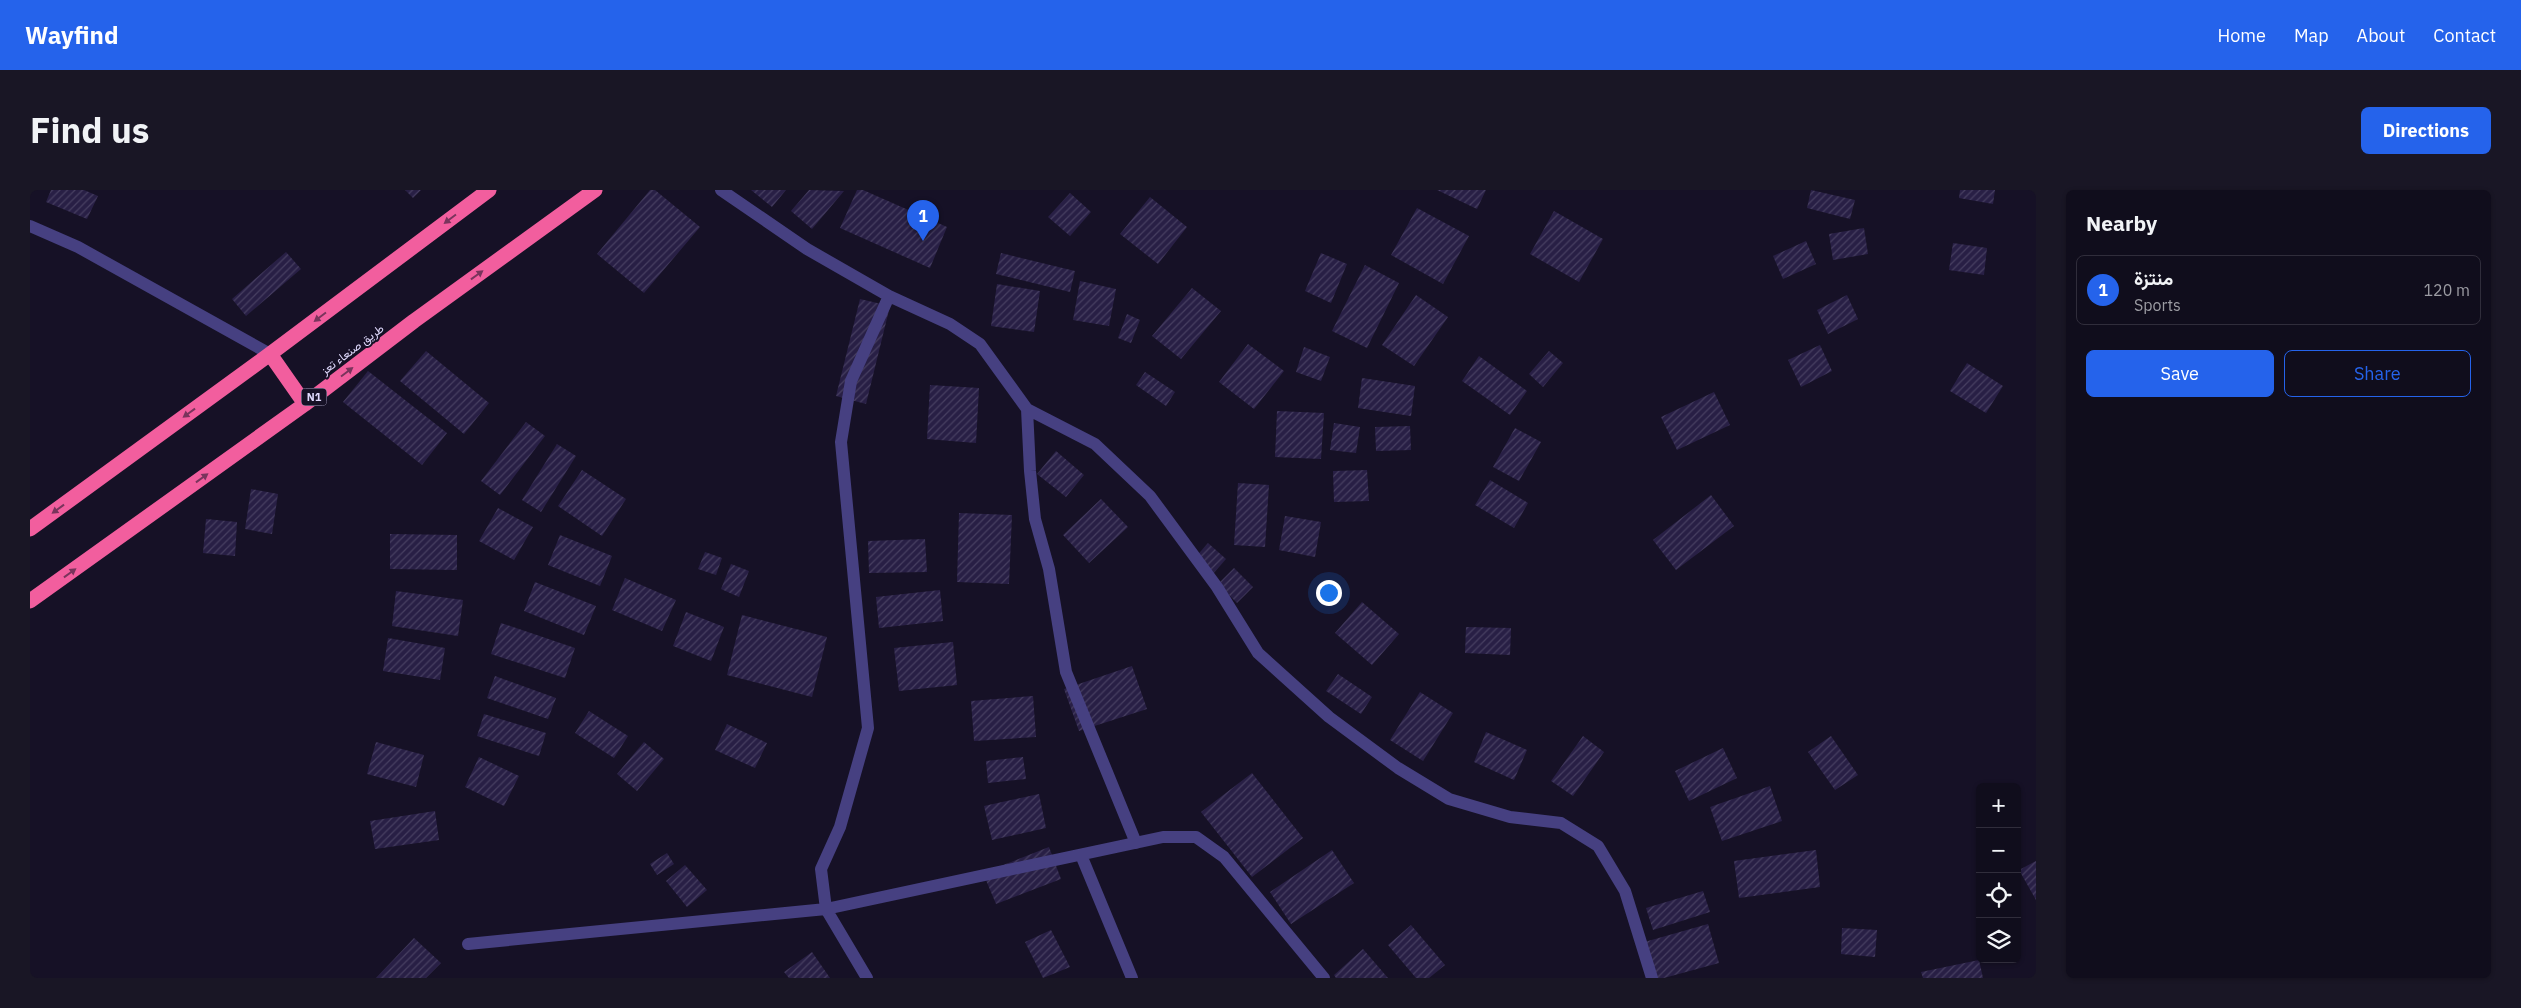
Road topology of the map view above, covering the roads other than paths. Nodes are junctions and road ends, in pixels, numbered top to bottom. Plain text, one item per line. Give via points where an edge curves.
1 (489, 190) edge
2 (595, 190) edge
3 (721, 190) edge
4 (30, 226) edge
5 (889, 296) junction
6 (270, 354) junction
7 (305, 404) junction
8 (1027, 409) junction
9 (30, 529) edge
10 (30, 601) edge
11 (1136, 843) junction
12 (1081, 855) junction
13 (826, 909) junction
14 (468, 944) dead end
15 (867, 978) edge
16 (1132, 978) edge
17 (1324, 978) edge
18 (1652, 978) edge

1 -> 6 highway
7 -> 2 highway, طريق صنعاء تعز / N1 via 414,320
3 - 5 street via 808,249
4 - 6 street via 78,247
5 - 8 street via 950,324 980,344
5 - 13 street via 851,381 841,442 868,728 840,827 821,869
6 - 7 highway
6 -> 9 highway
10 -> 7 highway, طريق صنعاء تعز / N1
8 - 11 street via 1036,519 1049,569 1066,672
8 - 18 street via 1095,444 1150,496 1217,587 1258,653 1329,717 1398,768 1449,799 1510,818 1561,822 1598,846 1625,891
11 - 12 street
11 - 17 street via 1163,837 1196,837 1224,857
12 - 13 street
12 - 16 street
13 - 14 street
13 - 15 street

